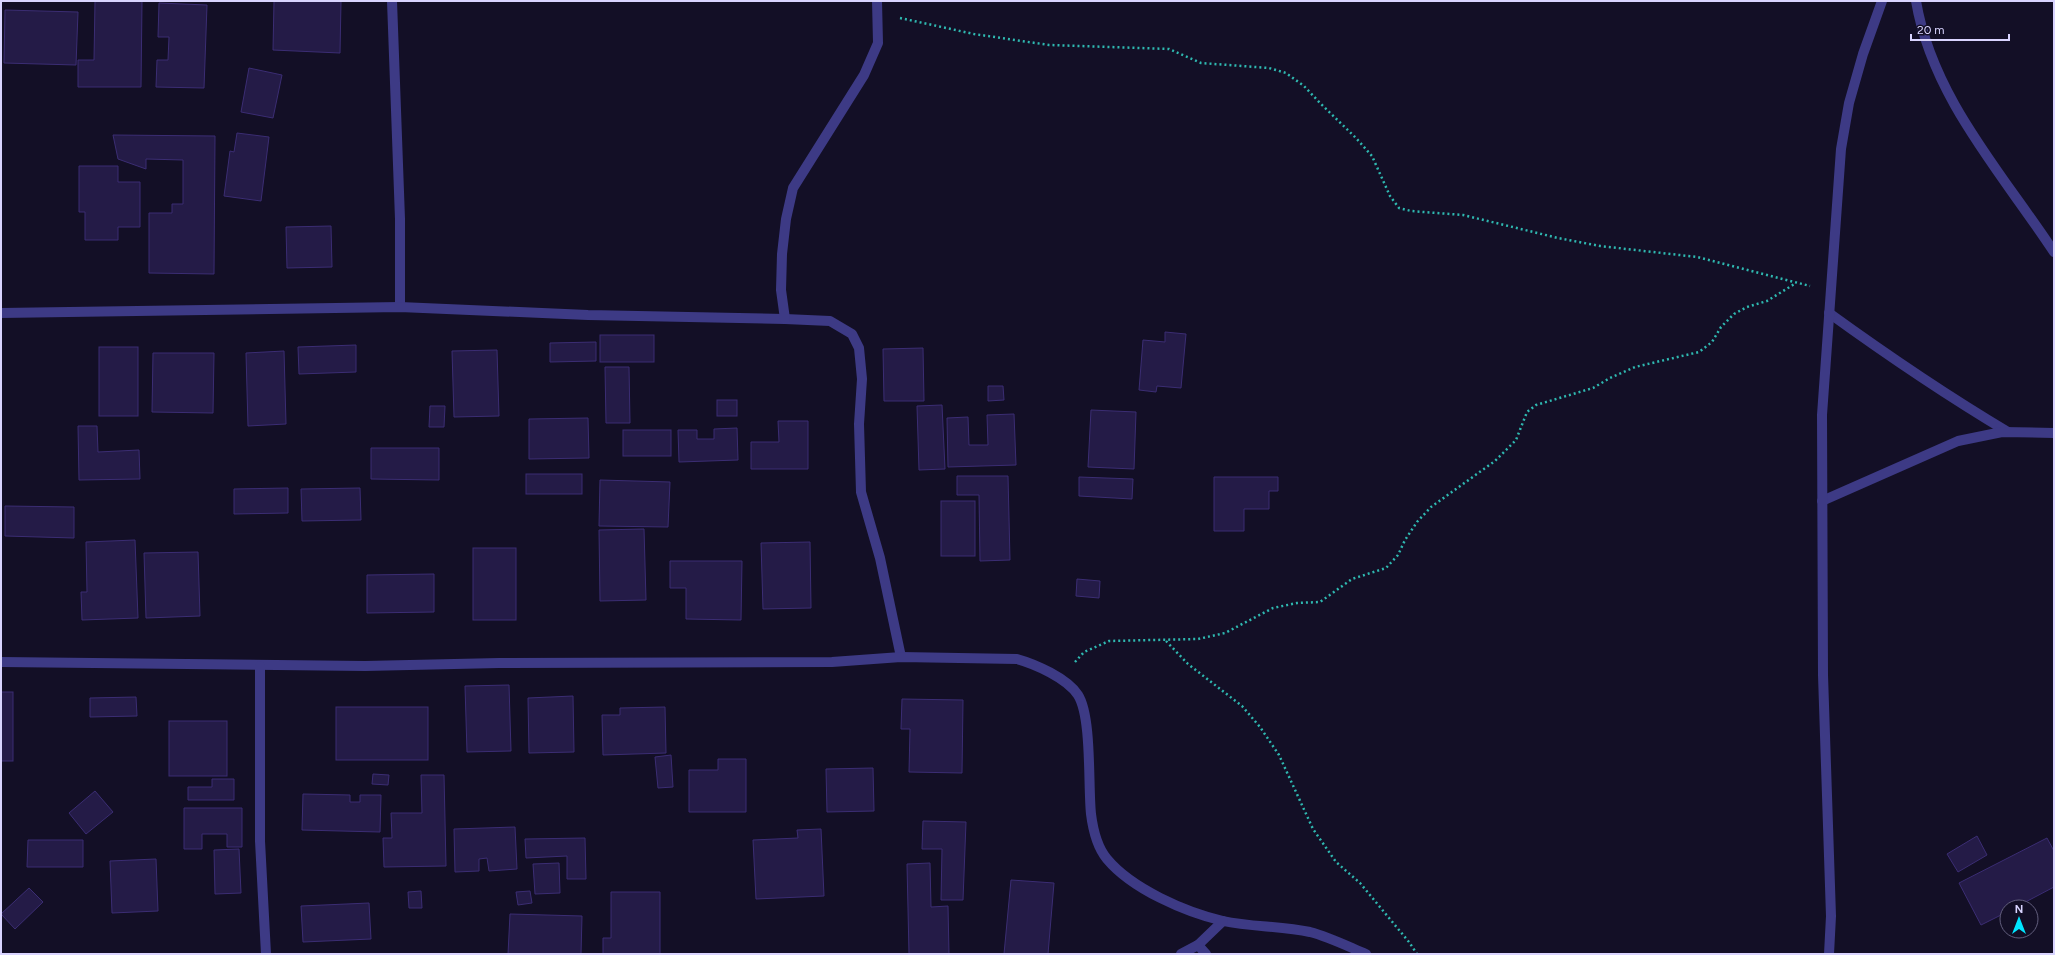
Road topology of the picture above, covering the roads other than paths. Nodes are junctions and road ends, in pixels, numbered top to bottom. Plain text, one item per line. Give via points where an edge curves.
1 (392, 1) edge
2 (877, 1) edge
3 (1882, 1) edge
4 (1916, 1) edge
5 (2054, 252) edge
6 (400, 307) junction
7 (1, 313) edge
8 (1829, 313) junction
9 (784, 319) junction
10 (2008, 432) junction
11 (2054, 433) edge
12 (1822, 501) junction
13 (901, 657) junction
14 (1, 662) edge
15 (260, 666) junction
16 (1222, 921) junction
17 (1198, 945) junction
18 (266, 954) edge
19 (1181, 954) edge
20 (1206, 954) edge
21 (1366, 954) edge
22 (1828, 954) edge

1 - 6 street via 400,219
2 - 9 street via 878,43 864,75 793,188 782,254 781,290
3 - 8 street via 1849,103 1842,142
4 - 5 street via 1920,28 1933,64 1981,147
6 - 7 street
6 - 9 street via 588,315
8 - 10 street via 1902,366
8 - 12 street via 1822,415
9 - 13 street via 830,321 852,334 859,348 862,379 859,424 862,492 880,558
10 - 11 street
10 - 12 street via 1958,441
12 - 22 street via 1823,675 1831,916
13 - 15 street via 832,662
13 - 16 street via 1016,659 1031,663 1060,678 1078,694 1082,705 1092,821 1096,839 1105,858 1121,874 1163,899
14 - 15 street
15 - 18 street via 260,841
16 - 17 street
16 - 21 street via 1290,928 1330,939
17 - 19 street
17 - 20 street

